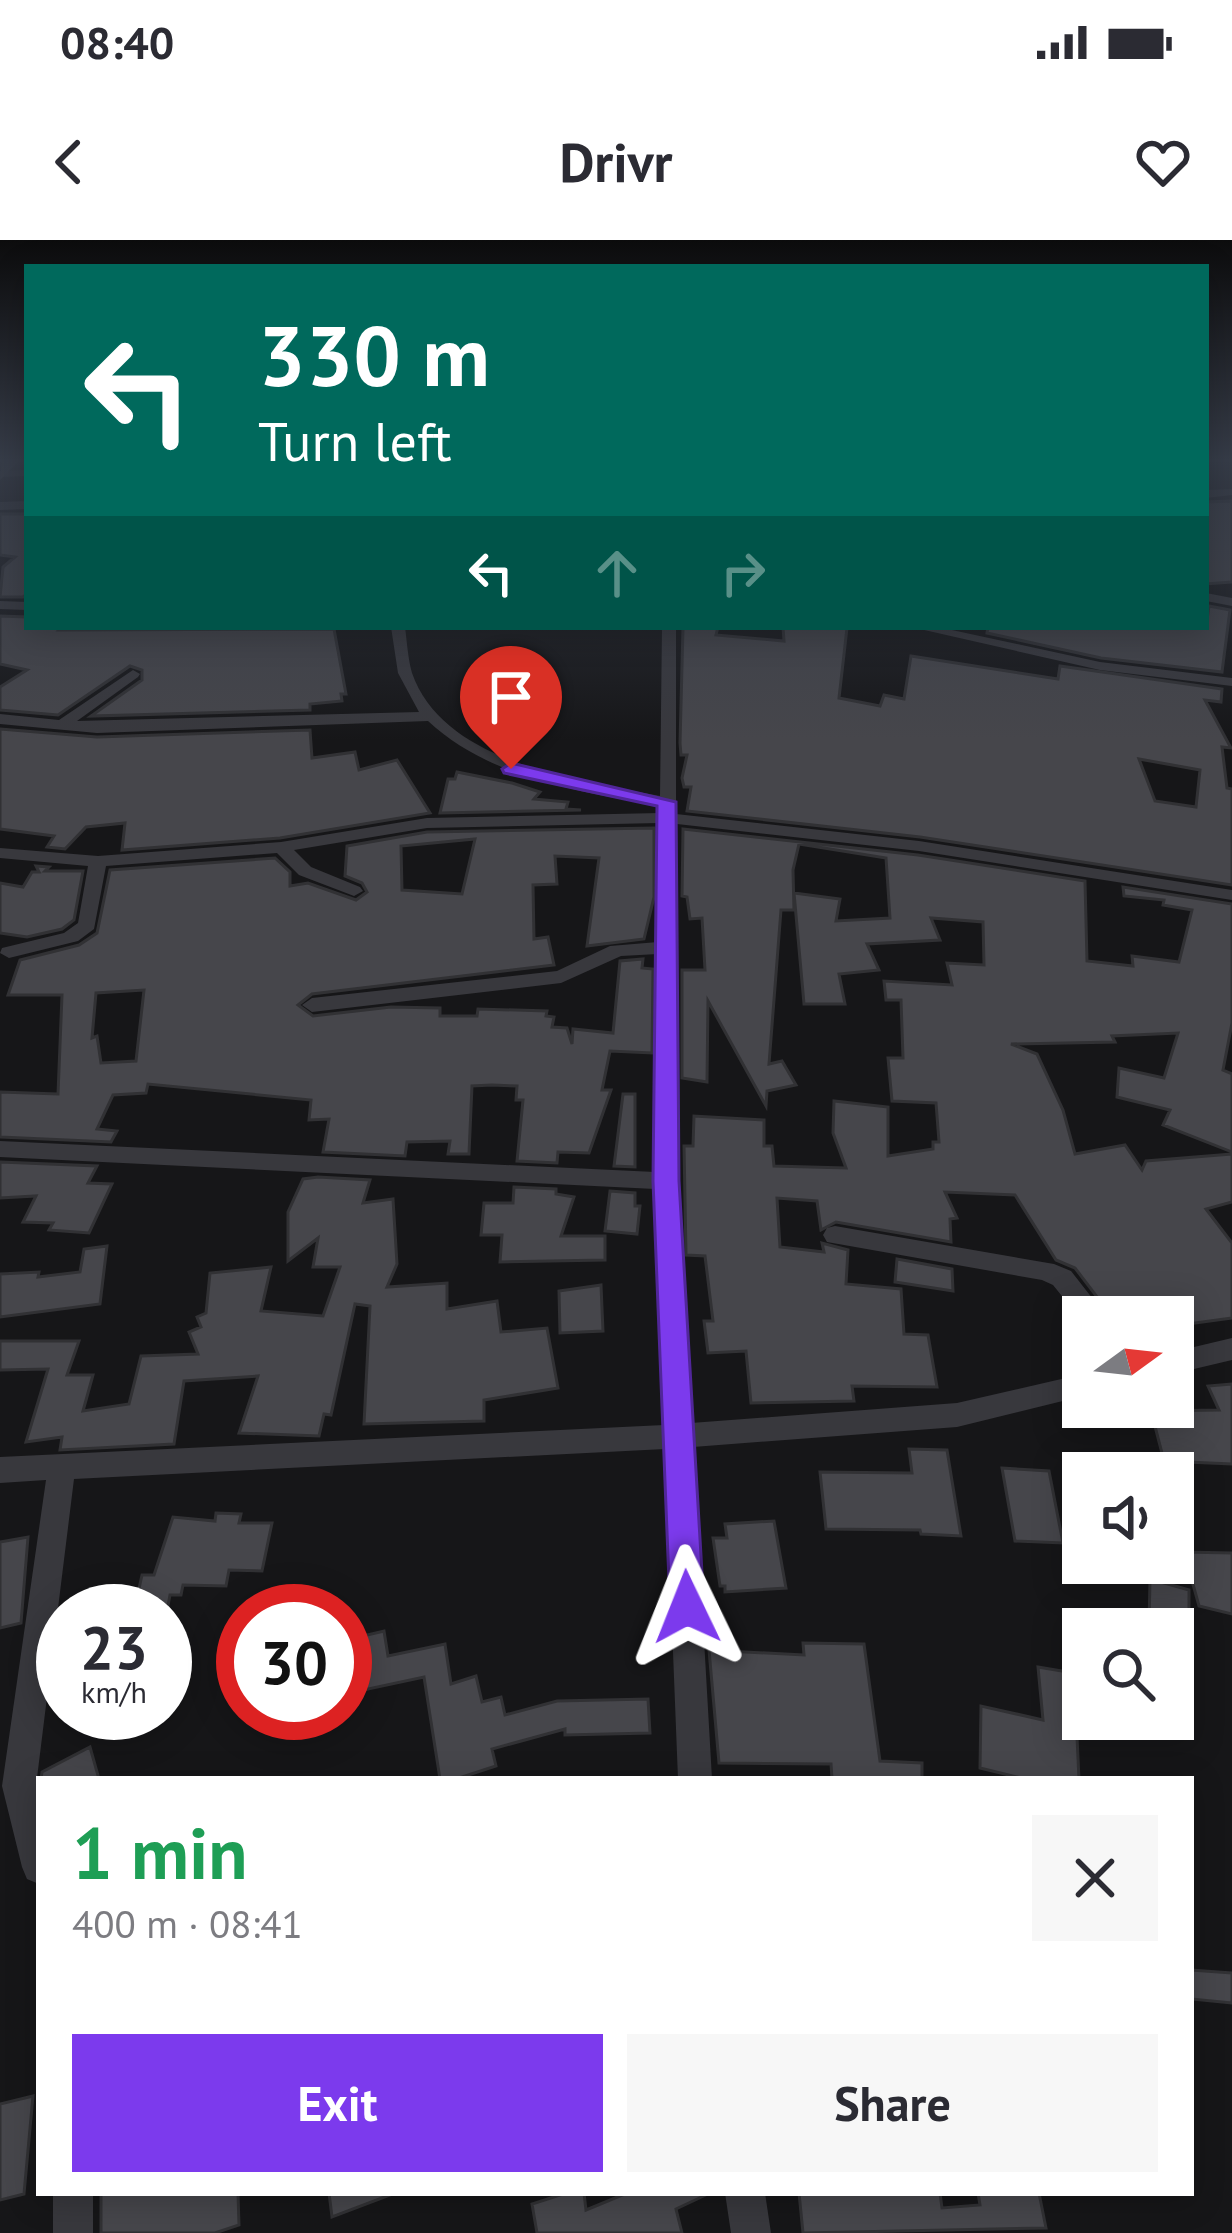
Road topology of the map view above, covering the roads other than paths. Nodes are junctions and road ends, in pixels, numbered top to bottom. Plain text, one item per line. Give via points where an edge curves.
1 (398, 630) edge
2 (669, 630) edge
3 (938, 630) edge
4 (133, 674) dead end
5 (1232, 682) edge
6 (430, 716) junction
7 (0, 719) edge
8 (63, 724) junction
9 (666, 810) junction
10 (281, 847) junction
11 (0, 853) edge
12 (98, 861) junction
13 (354, 891) dead end
14 (1232, 896) edge
15 (665, 949) junction
16 (9, 952) dead end
17 (312, 1005) dead end
18 (0, 1149) edge
19 (666, 1181) junction
20 (835, 1235) dead end
21 (1076, 1296) edge
22 (1232, 1349) edge
23 (1194, 1358) edge
24 (1062, 1390) edge
25 (680, 1436) junction
26 (62, 1466) junction
27 (0, 1470) edge
28 (695, 1776) edge
29 (36, 1855) edge
30 (74, 2196) edge
31 (745, 2196) edge
32 (73, 2233) edge
33 (751, 2233) edge

1 - 6 street via 410,681
2 - 9 street
3 - 5 street via 1100,666
4 - 8 street
6 - 8 street
6 - 9 street via 511,769
7 - 8 street
9 - 10 street via 427,824
9 - 14 street
9 - 15 street
10 - 12 street
10 - 13 street via 305,871
11 - 12 street
12 - 16 street via 87,925 71,937
15 - 17 street via 616,950 561,977
15 - 19 street
18 - 19 street
19 - 25 street
20 - 21 street via 1045,1271
22 - 23 street
24 - 25 street via 957,1415
25 - 26 street
25 - 28 street
26 - 27 street
26 - 29 street via 19,1786
30 - 32 street
31 - 33 street

